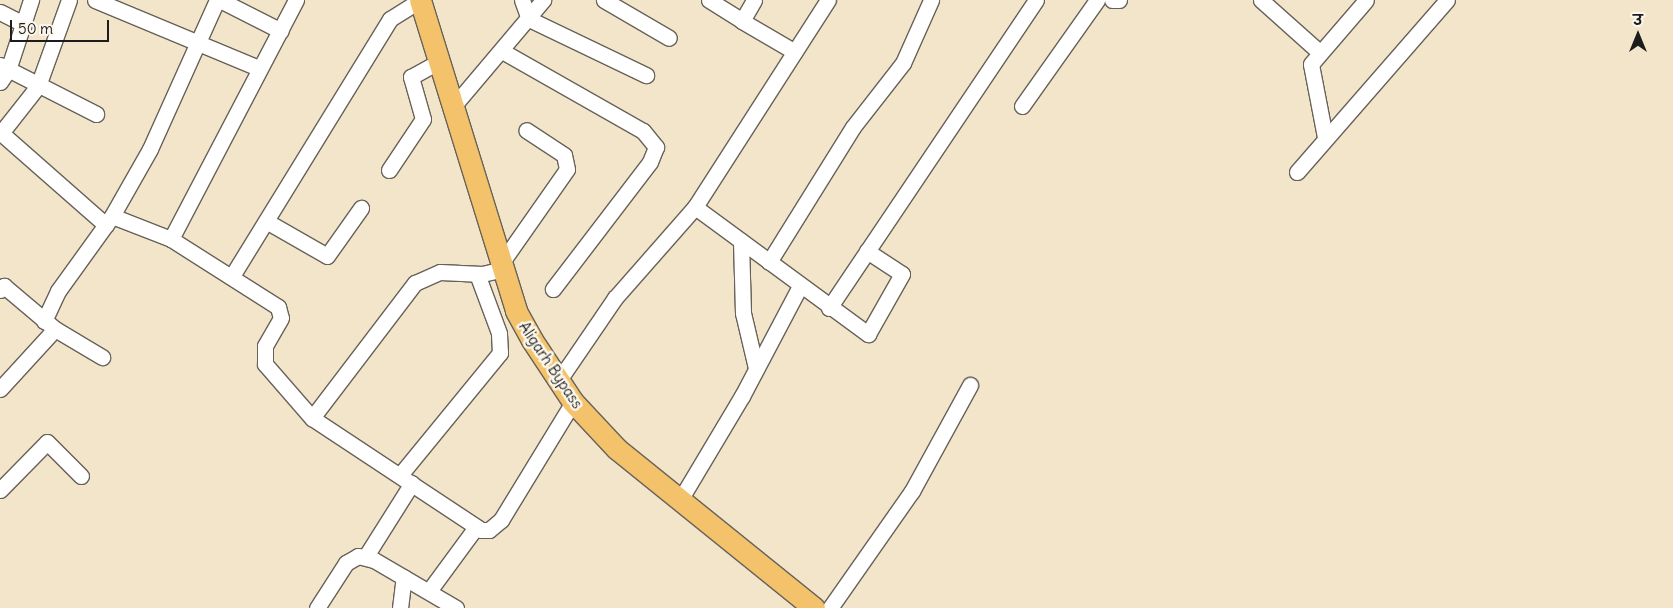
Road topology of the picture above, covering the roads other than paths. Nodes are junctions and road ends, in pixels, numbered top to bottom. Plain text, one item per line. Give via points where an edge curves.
1 (31, 0) edge
2 (69, 0) edge
3 (95, 0) edge
4 (216, 0) edge
5 (220, 0) edge
6 (296, 0) edge
7 (420, 0) edge
8 (522, 0) edge
9 (542, 0) edge
10 (604, 0) edge
11 (708, 0) edge
12 (754, 0) edge
13 (828, 0) edge
14 (932, 0) edge
15 (1036, 0) edge
16 (1097, 0) edge
17 (1112, 0) edge
18 (1119, 0) edge
19 (1261, 0) edge
20 (1366, 0) edge
21 (1447, 0) edge
22 (0, 12) edge
23 (529, 19) junction
24 (742, 21) junction
25 (24, 24) junction
26 (281, 31) junction
27 (669, 38) dead end
28 (195, 42) junction
29 (502, 51) junction
30 (1318, 51) junction
31 (795, 52) junction
32 (258, 68) junction
33 (426, 68) junction
34 (3, 72) edge
35 (646, 75) dead end
36 (38, 86) junction
37 (1022, 106) dead end
38 (451, 108) junction
39 (96, 114) dead end
40 (526, 130) dead end
41 (0, 133) edge
42 (1325, 137) junction
43 (389, 170) dead end
44 (1297, 172) dead end
45 (695, 207) junction
46 (361, 208) dead end
47 (266, 220) junction
48 (109, 221) junction
49 (171, 239) junction
50 (741, 242) junction
51 (867, 251) junction
52 (769, 262) junction
53 (492, 270) junction
54 (232, 276) junction
55 (1, 283) edge
56 (800, 286) junction
57 (553, 290) dead end
58 (829, 308) junction
59 (50, 325) junction
60 (102, 357) dead end
61 (756, 368) junction
62 (559, 380) junction
63 (970, 384) dead end
64 (0, 389) edge
65 (573, 402) junction
66 (312, 418) junction
67 (81, 476) dead end
68 (406, 479) junction
69 (1, 486) edge
70 (680, 500) junction
71 (476, 526) junction
72 (366, 556) junction
73 (404, 577) junction
74 (429, 591) junction
75 (317, 608) edge
76 (400, 608) edge
77 (456, 608) edge
78 (814, 608) edge
79 (830, 608) edge

1 - 25 street
2 - 36 street
3 - 28 street
4 - 28 street
5 - 26 street
6 - 26 street
7 - 33 highway, Aligarh Bypass
7 - 47 street via 390,19
8 - 23 street
9 - 23 street
10 - 27 street
11 - 24 street
12 - 24 street
13 - 31 street
14 - 52 street via 903,63 854,127
15 - 51 street
16 - 37 street
17 - 18 street
19 - 30 street
20 - 30 street
21 - 42 street
22 - 25 street
23 - 29 street
23 - 35 street
24 - 31 street
25 - 34 street
26 - 32 street
28 - 32 street
28 - 48 street via 150,149
29 - 38 street
29 - 57 street via 643,131 656,147 646,169
30 - 42 street via 1312,75
31 - 45 street
32 - 49 street via 213,164
33 - 38 highway, Aligarh Bypass
33 - 43 street via 410,81 423,119
34 - 36 street
36 - 39 street
36 - 41 street
38 - 53 highway, Aligarh Bypass
40 - 53 street via 564,155 568,169
41 - 48 street
42 - 44 street
45 - 50 street
45 - 62 street via 615,298
46 - 47 street via 327,256
47 - 54 street
48 - 49 street
48 - 59 street via 58,291
49 - 54 street
50 - 52 street
50 - 61 street via 743,313
51 - 58 street
51 - 58 street via 902,274 868,334
52 - 56 street
53 - 62 highway, Aligarh Bypass
53 - 66 street via 440,272 415,283
53 - 68 street via 500,353
54 - 66 street via 281,312 265,346 265,364
55 - 59 street
56 - 58 street
56 - 61 street
59 - 60 street
59 - 64 street
61 - 70 street
62 - 65 highway, Aligarh Bypass
63 - 79 street via 920,478
65 - 70 highway, Aligarh Bypass via 617,449
65 - 71 street via 501,520 489,530
66 - 68 street
67 - 69 street via 48,442
68 - 71 street
68 - 72 street
70 - 78 highway, Aligarh Bypass
71 - 74 street
72 - 73 street
72 - 75 street via 346,563
73 - 74 street
73 - 76 street
74 - 77 street

